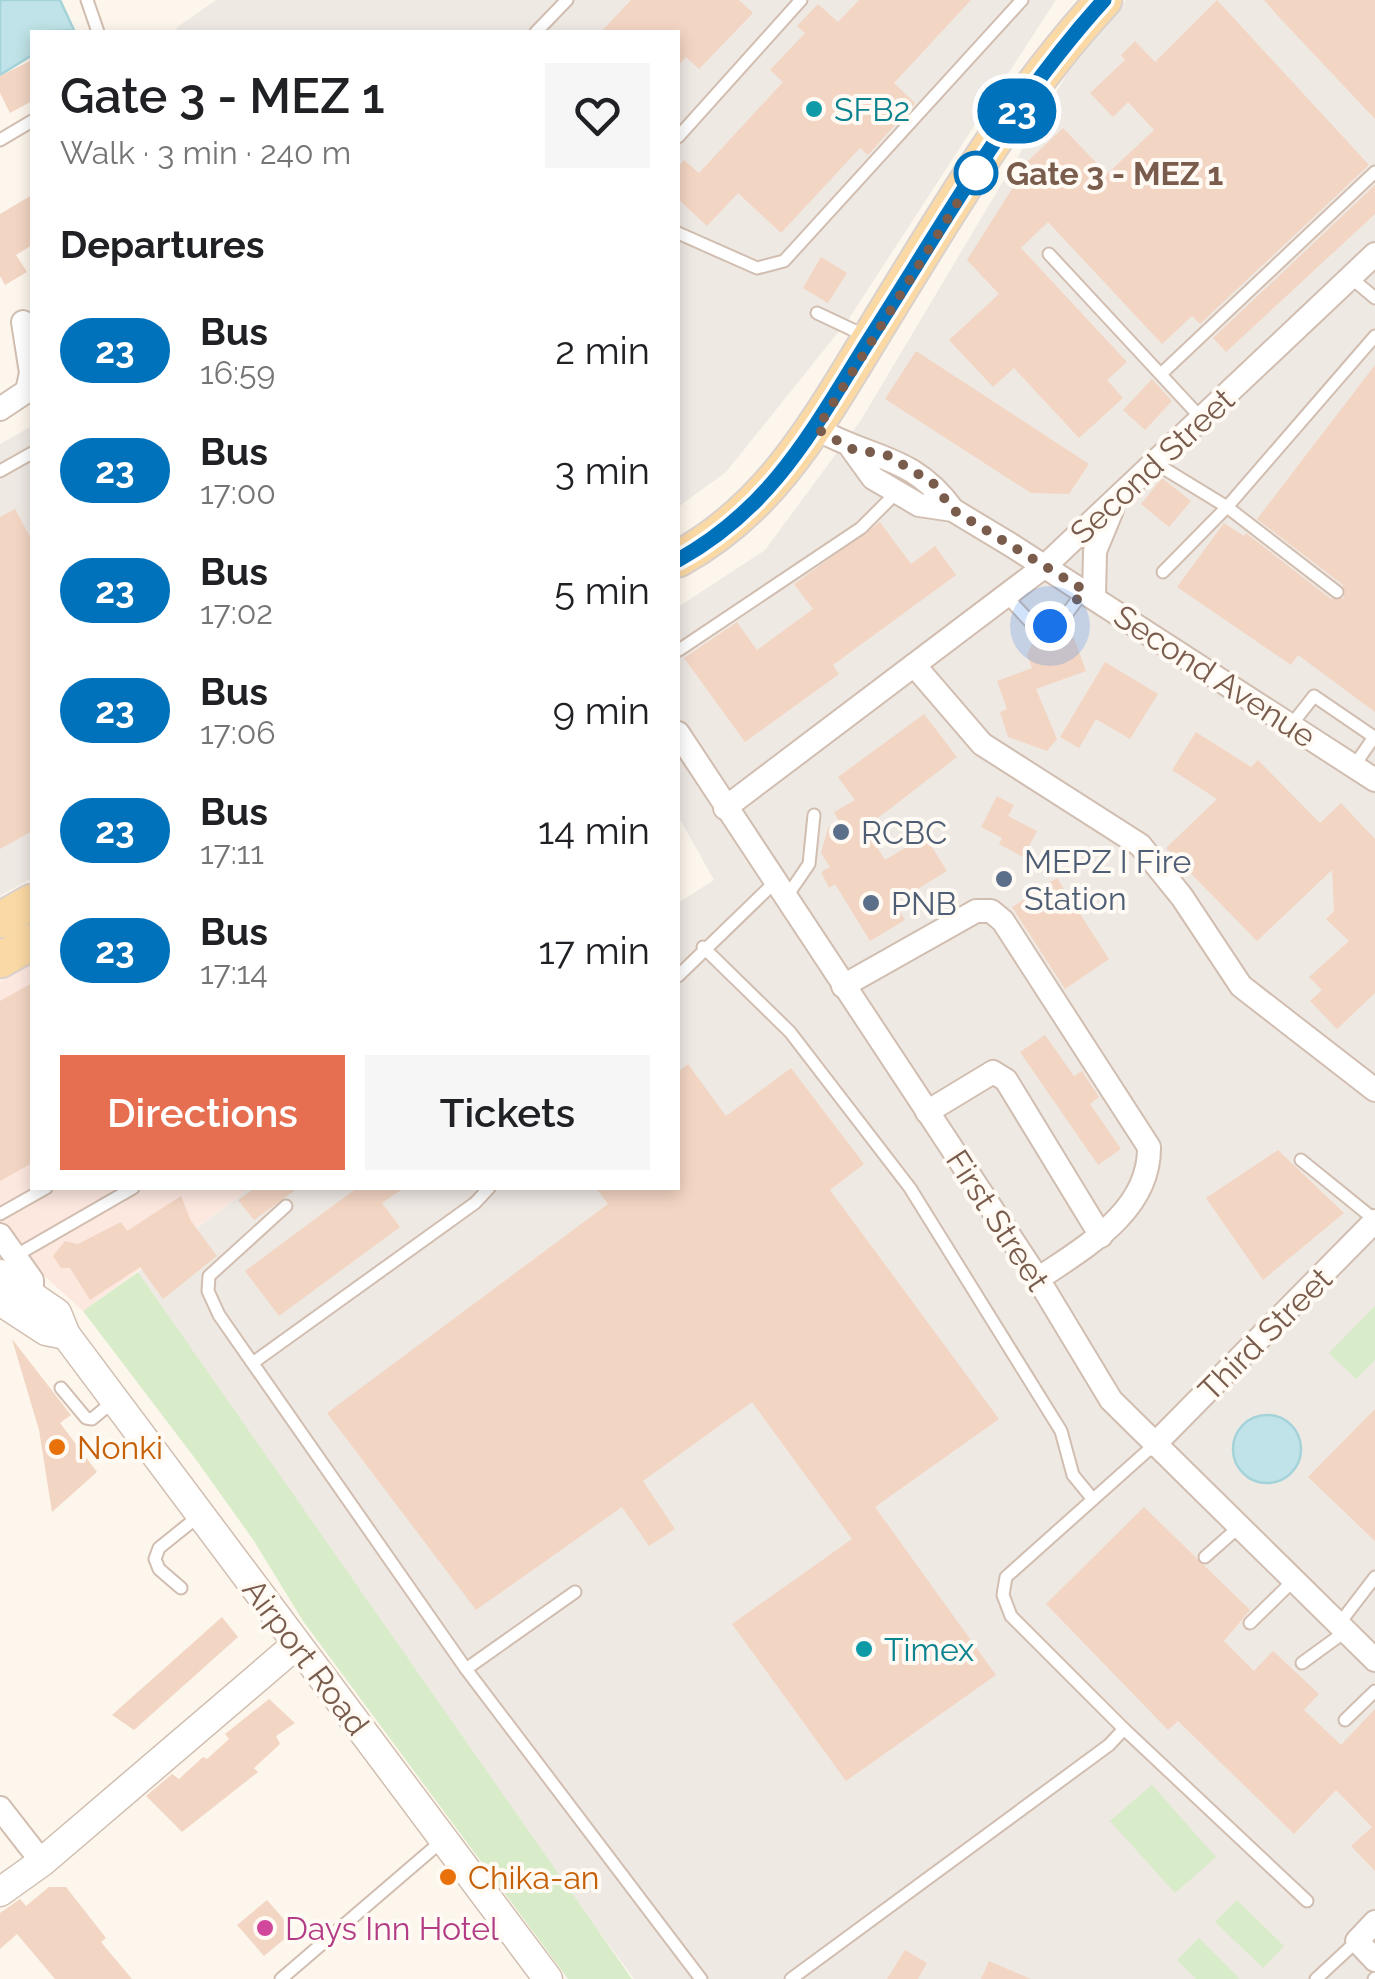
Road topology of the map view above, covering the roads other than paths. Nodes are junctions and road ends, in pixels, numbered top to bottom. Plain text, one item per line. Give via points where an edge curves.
1 (87, 0) edge
2 (568, 0) edge
3 (801, 0) edge
4 (1022, 0) edge
5 (1104, 0) edge
6 (97, 30) edge
7 (538, 30) edge
8 (30, 122) edge
9 (680, 135) edge
10 (0, 140) edge
11 (1375, 172) edge
12 (680, 234) edge
13 (1049, 254) dead end
14 (1375, 254) edge
15 (1350, 278) junction
16 (1375, 298) edge
17 (817, 313) dead end
18 (18, 317) edge
19 (1375, 336) edge
20 (870, 338) junction
21 (30, 368) edge
22 (1161, 374) junction
23 (30, 377) edge
24 (0, 410) edge
25 (1202, 419) junction
26 (817, 429) junction
27 (852, 449) junction
28 (30, 453) edge
29 (1155, 463) junction
30 (0, 471) edge
31 (897, 492) junction
32 (1116, 500) junction
33 (1227, 507) junction
34 (953, 510) junction
35 (680, 559) edge
36 (1046, 566) junction
37 (1163, 572) dead end
38 (1337, 592) dead end
39 (1089, 594) junction
40 (1006, 596) junction
41 (680, 649) edge
42 (914, 665) junction
43 (1292, 724) junction
44 (680, 736) edge
45 (1354, 766) junction
46 (1375, 780) edge
47 (725, 808) junction
48 (814, 815) dead end
49 (780, 891) junction
50 (30, 903) edge
51 (0, 920) edge
52 (30, 943) edge
53 (703, 947) junction
54 (0, 960) edge
55 (680, 974) edge
56 (842, 986) junction
57 (1375, 1090) edge
58 (926, 1112) junction
59 (1301, 1160) dead end
60 (42, 1190) edge
61 (129, 1190) edge
62 (487, 1190) edge
63 (286, 1206) dead end
64 (0, 1214) edge
65 (1372, 1232) edge
66 (0, 1235) edge
67 (1101, 1236) junction
68 (5, 1266) edge
69 (1038, 1280) junction
70 (0, 1301) edge
71 (66, 1335) junction
72 (254, 1362) junction
73 (62, 1388) dead end
74 (115, 1400) junction
75 (1154, 1445) junction
76 (1091, 1497) junction
77 (200, 1515) junction
78 (1239, 1526) junction
79 (1205, 1556) dead end
80 (1375, 1577) edge
81 (1294, 1580) junction
82 (181, 1588) dead end
83 (575, 1592) dead end
84 (1250, 1623) dead end
85 (1342, 1627) junction
86 (297, 1644) junction
87 (1375, 1660) edge
88 (1302, 1663) dead end
89 (466, 1669) junction
90 (1375, 1692) edge
91 (1345, 1720) dead end
92 (1124, 1729) junction
93 (0, 1808) edge
94 (443, 1840) junction
95 (42, 1862) junction
96 (0, 1892) edge
97 (1306, 1902) dead end
98 (1375, 1922) edge
99 (1357, 1940) junction
100 (1375, 1960) edge
101 (281, 1979) edge
102 (548, 1979) edge
103 (700, 1979) edge
104 (791, 1979) edge
105 (1316, 1979) edge

1 - 6 lane
2 - 7 lane
3 - 9 lane
4 - 12 lane via 784,261 757,268
5 - 20 main road via 1053,56
8 - 10 lane
11 - 22 lane
13 - 22 lane
14 - 15 street, Second Street
15 - 16 lane
15 - 25 street, Second Street
17 - 20 lane
18 - 21 street
19 - 33 lane
20 - 26 main road
22 - 25 lane
23 - 24 street via 27,391
25 - 29 street, Second Street
26 - 27 street, Second Avenue
26 - 35 main road via 757,501 717,538
27 - 31 street, Second Avenue via 874,478
27 - 34 street, Second Avenue via 887,455 933,483
28 - 30 lane
29 - 32 street, Second Street
29 - 33 lane
31 - 34 street, Second Avenue via 919,506
31 - 41 lane via 862,528
32 - 36 street, Second Street
32 - 39 street via 1094,551
33 - 37 lane
33 - 38 lane
34 - 36 street, Second Avenue
36 - 39 street, Second Avenue
36 - 40 street, Second Street
39 - 40 lane via 1062,620 1036,628
39 - 43 street, Second Avenue
40 - 42 street, Second Street
42 - 47 street, Second Street
42 - 57 street via 982,744 1140,846 1241,986
43 - 45 street, Second Avenue
43 - 45 lane via 1314,696 1374,737
44 - 47 street, First Street
45 - 46 street, Second Avenue
47 - 49 street, First Street
48 - 49 lane via 809,864
49 - 53 lane
49 - 56 street, First Street
50 - 51 main road
52 - 54 main road
53 - 55 lane
53 - 76 lane via 790,1032 910,1188 1061,1431 1073,1475
56 - 58 street, First Street
56 - 67 street via 976,911 991,911 1002,921 1149,1146 1142,1182
58 - 67 street via 993,1072 1006,1080
58 - 69 street, First Street
59 - 65 lane
60 - 64 lane
61 - 68 lane
62 - 72 lane
63 - 72 lane via 209,1276 219,1315
65 - 75 street, Third Street
66 - 68 street
67 - 69 street
68 - 71 street, Airport Road via 57,1313
69 - 75 street, First Street via 1111,1400
70 - 71 street, Airport Road via 46,1331
71 - 74 street, Airport Road
72 - 89 lane
73 - 74 lane via 86,1418
74 - 77 street, Airport Road
75 - 76 lane
75 - 78 street, First Street
76 - 92 lane via 1006,1576 1003,1596 1010,1616
77 - 82 lane via 159,1548 155,1559
77 - 86 street, Airport Road
78 - 79 lane
78 - 81 street, First Street
80 - 85 lane
81 - 84 lane
81 - 85 street, First Street
83 - 89 lane
85 - 87 street, First Street
85 - 88 lane
86 - 94 street, Airport Road
86 - 95 street
89 - 103 lane
90 - 91 lane
92 - 97 lane
92 - 104 lane
93 - 95 street
94 - 101 lane
94 - 102 street, Airport Road
95 - 96 street
98 - 99 street
99 - 100 street
99 - 105 lane

